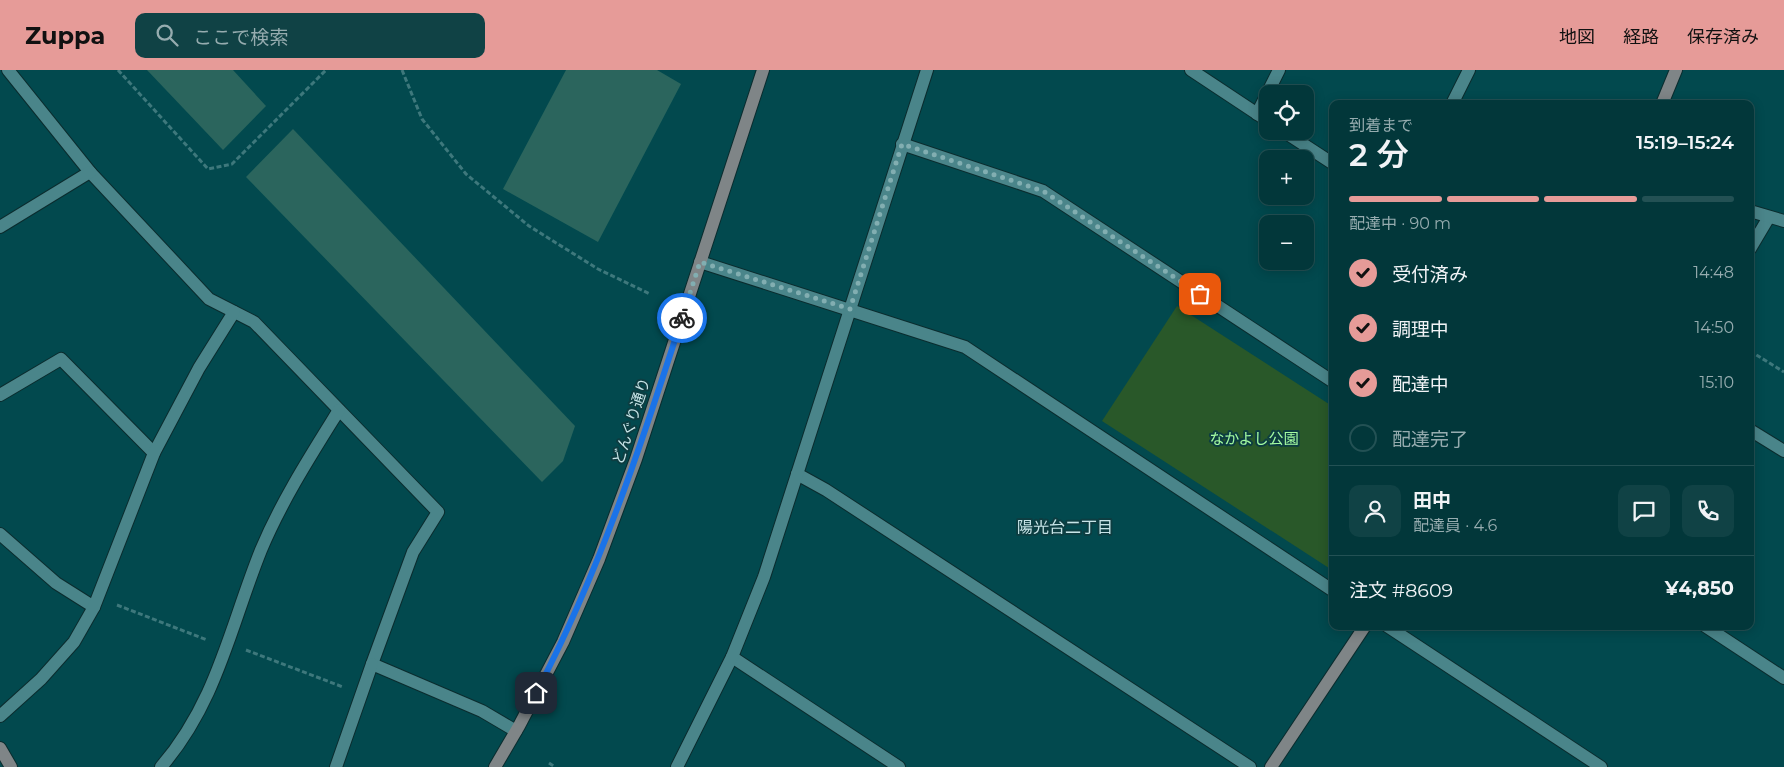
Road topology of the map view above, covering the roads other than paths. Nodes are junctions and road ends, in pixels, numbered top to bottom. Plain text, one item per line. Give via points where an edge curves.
1 (8, 70) edge
2 (763, 70) edge
3 (927, 70) edge
4 (1191, 70) edge
5 (1279, 70) edge
6 (1469, 70) edge
7 (1676, 70) edge
8 (1274, 85) edge
9 (1454, 100) edge
10 (1664, 100) edge
11 (1259, 115) edge
12 (1297, 140) edge
13 (902, 144) junction
14 (1329, 162) edge
15 (90, 172) junction
16 (1754, 213) edge
17 (1769, 217) junction
18 (1784, 221) edge
19 (0, 227) edge
20 (1754, 242) edge
21 (700, 262) junction
22 (850, 309) junction
23 (234, 312) junction
24 (1329, 379) edge
25 (0, 395) edge
26 (339, 410) junction
27 (1754, 432) edge
28 (1784, 451) edge
29 (154, 453) junction
30 (797, 474) junction
31 (0, 534) edge
32 (1329, 588) edge
33 (96, 602) junction
34 (1362, 630) edge
35 (1393, 630) edge
36 (1711, 630) edge
37 (732, 657) junction
38 (372, 664) junction
39 (1784, 678) edge
40 (0, 716) edge
41 (516, 731) junction
42 (1, 754) edge
43 (11, 767) edge
44 (161, 767) edge
45 (336, 767) edge
46 (495, 767) edge
47 (677, 767) edge
48 (900, 767) edge
49 (1250, 767) edge
50 (1271, 767) edge
51 (1601, 767) edge

1 - 15 street
2 - 21 street, どんぐり通り
3 - 13 street
4 - 11 street
5 - 8 street
6 - 9 street
7 - 10 street
12 - 14 street
13 - 22 street
13 - 24 street via 1043,191
15 - 19 street
15 - 23 street via 210,299
16 - 17 street
17 - 18 street
17 - 20 street
21 - 22 street
21 - 41 street, どんぐり通り via 636,459 599,559 563,642
22 - 30 street
22 - 32 street via 965,348
23 - 26 street via 254,322
23 - 29 street
25 - 29 street via 61,358
26 - 38 street via 438,512 413,552
26 - 44 street via 293,483 261,550 228,646 197,717
27 - 28 street
29 - 33 street
30 - 37 street via 764,577
30 - 49 street
31 - 33 street via 56,583
33 - 40 street via 74,642 41,679
34 - 50 street
35 - 51 street
36 - 39 street
37 - 47 street
37 - 48 street
38 - 41 street via 482,711
38 - 45 street
41 - 46 street, どんぐり通り
42 - 43 street

